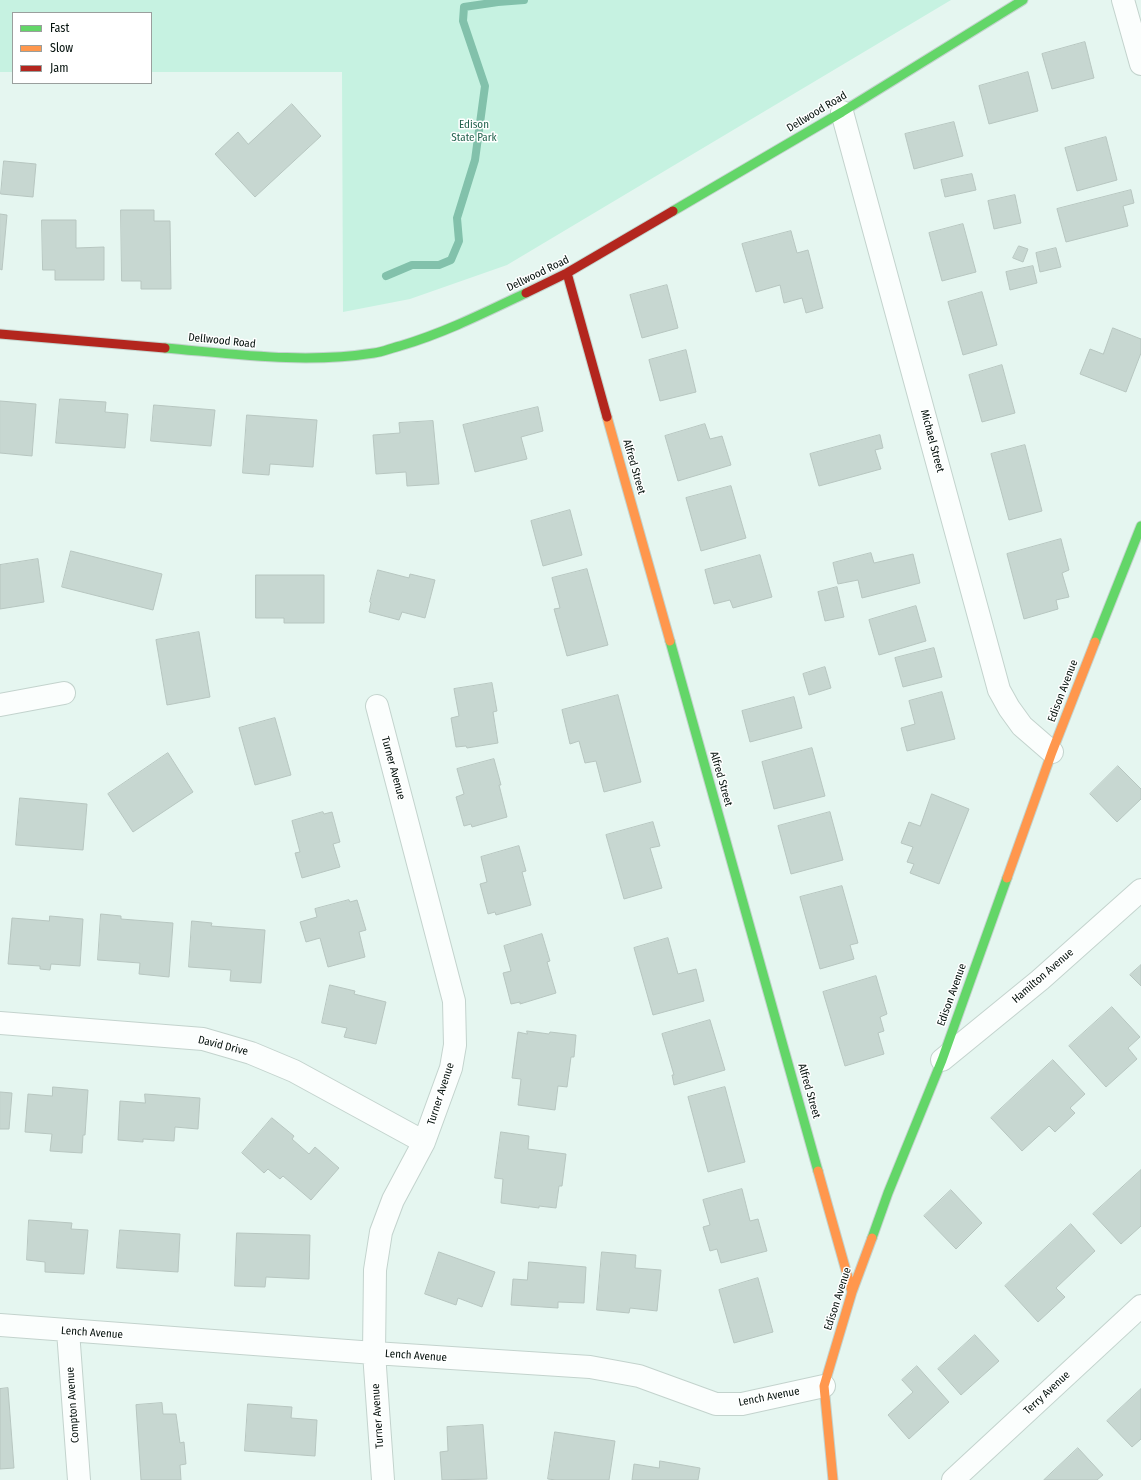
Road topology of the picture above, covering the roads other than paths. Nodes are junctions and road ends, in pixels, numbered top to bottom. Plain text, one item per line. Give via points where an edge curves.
1 (1023, 0) edge
2 (1123, 0) edge
3 (1141, 64) edge
4 (842, 112) junction
5 (567, 273) junction
6 (0, 334) edge
7 (1141, 526) edge
8 (64, 693) dead end
9 (0, 705) edge
10 (377, 706) dead end
11 (1052, 752) junction
12 (1141, 890) edge
13 (0, 1023) edge
14 (942, 1060) junction
15 (424, 1142) junction
16 (852, 1292) junction
17 (1141, 1306) edge
18 (0, 1325) edge
19 (68, 1331) junction
20 (374, 1353) junction
21 (824, 1386) junction
22 (79, 1480) edge
23 (383, 1480) edge
24 (833, 1480) edge
25 (952, 1480) edge

1 - 4 street, Dellwood Road
2 - 3 street
4 - 5 street, Dellwood Road
4 - 11 street, Michael Street via 999,690 1022,726
5 - 6 street, Dellwood Road via 453,328 375,353 327,358 277,358
5 - 16 street, Alfred Street
7 - 11 street, Edison Avenue
8 - 9 street
10 - 15 street, Turner Avenue via 454,1000 455,1045 451,1068
11 - 14 street, Edison Avenue
12 - 14 street, Hamilton Avenue via 1040,980
13 - 15 street, David Drive via 204,1040 252,1053 294,1071
14 - 16 street, Edison Avenue via 888,1193
15 - 20 street, Turner Avenue via 393,1200 381,1232 375,1270
16 - 21 street, Edison Avenue
17 - 25 street, Terry Avenue
18 - 19 street, Lench Avenue
19 - 20 street, Lench Avenue
19 - 22 street, Compton Avenue
20 - 21 street, Lench Avenue via 590,1367 639,1376 716,1404 742,1404
20 - 23 street, Turner Avenue
21 - 24 street, Edison Avenue

